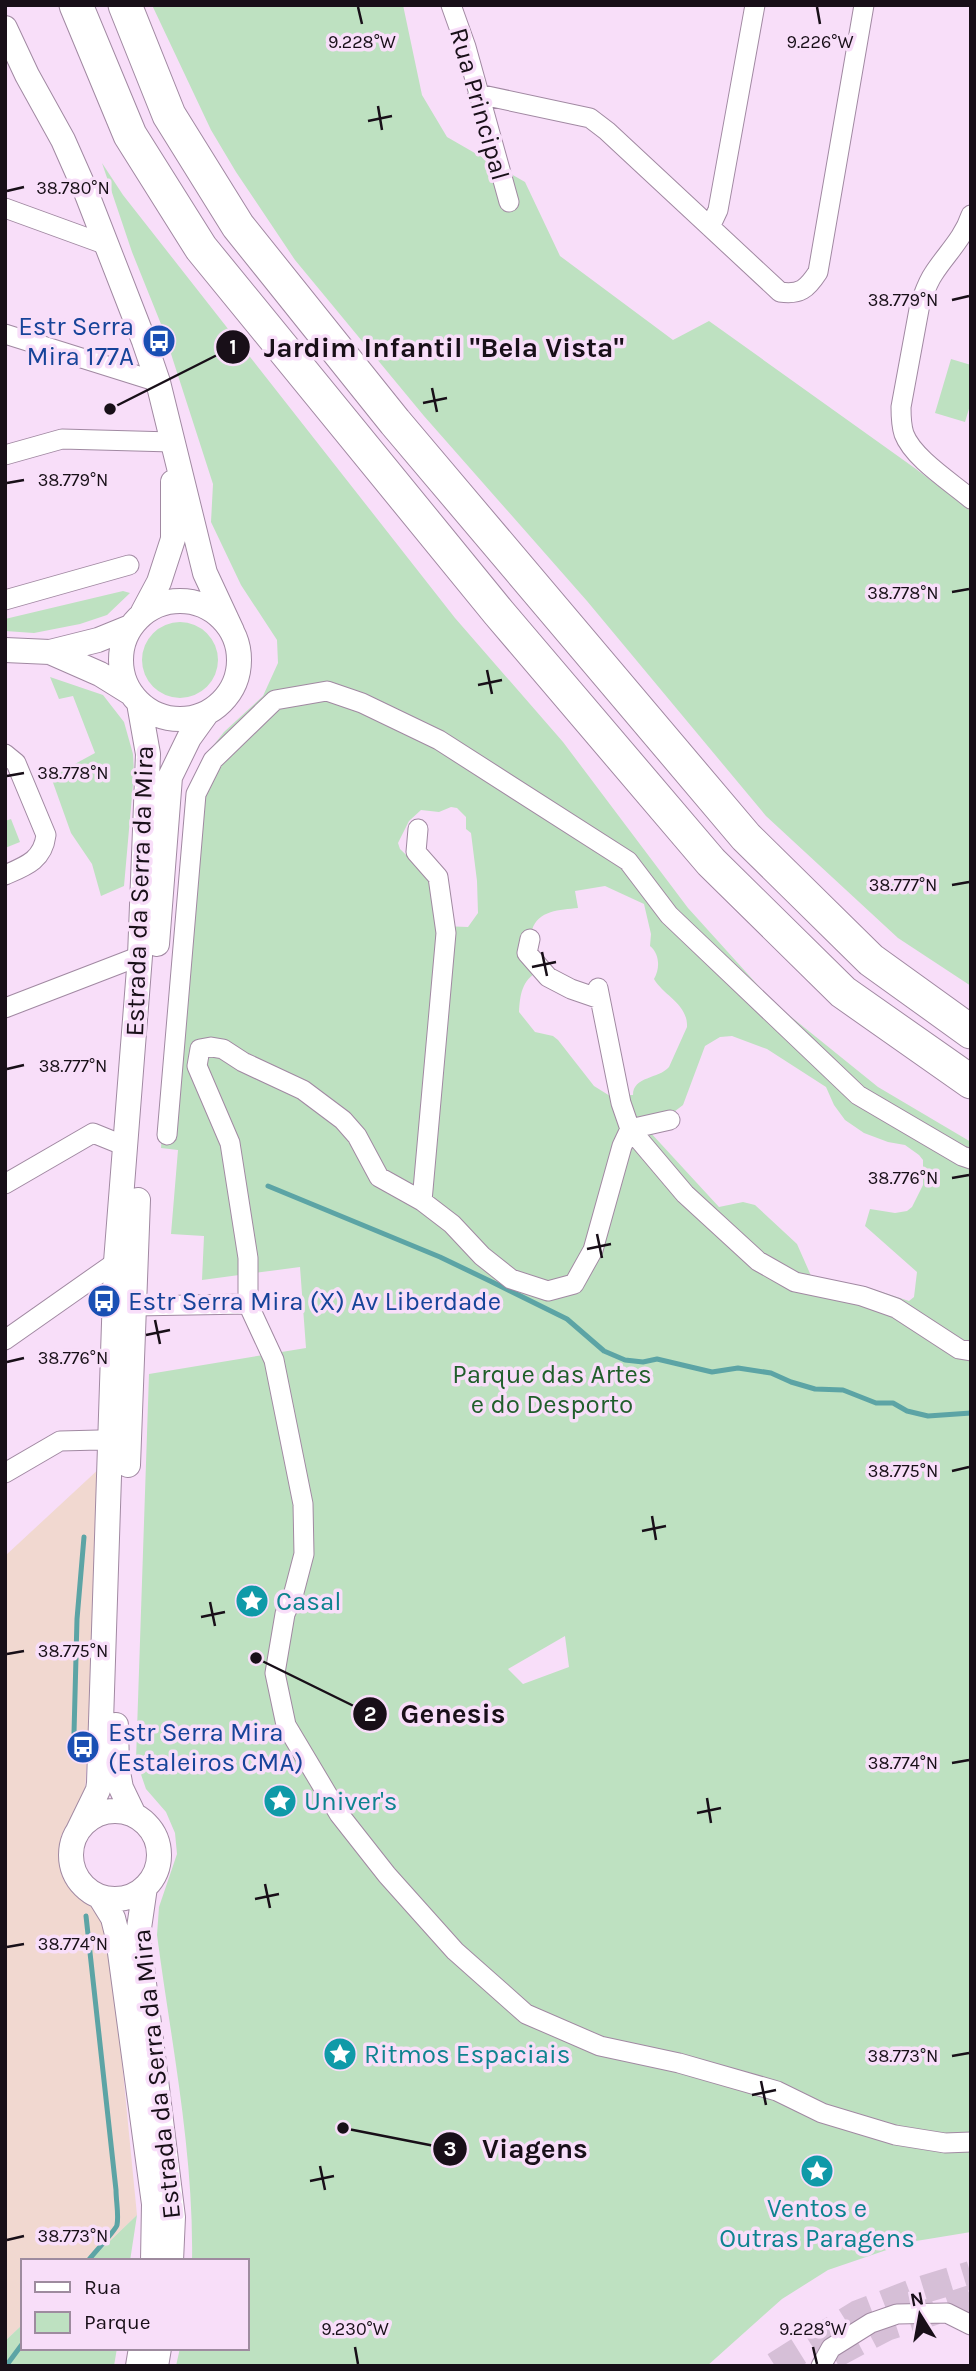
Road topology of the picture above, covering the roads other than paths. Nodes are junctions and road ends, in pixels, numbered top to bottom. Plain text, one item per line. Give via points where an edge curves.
1 (76, 5) edge
2 (125, 5) edge
3 (451, 5) edge
4 (755, 5) edge
5 (864, 5) edge
6 (5, 28) edge
7 (478, 94) junction
8 (509, 202) dead end
9 (5, 208) edge
10 (971, 215) edge
11 (710, 227) junction
12 (104, 244) junction
13 (5, 334) edge
14 (158, 382) junction
15 (172, 442) junction
16 (5, 455) edge
17 (971, 499) edge
18 (129, 565) dead end
19 (5, 600) edge
20 (136, 620) junction
21 (232, 631) junction
22 (5, 650) edge
23 (50, 652) junction
24 (134, 697) junction
25 (207, 713) junction
26 (5, 754) edge
27 (418, 829) dead end
28 (5, 875) edge
29 (530, 939) dead end
30 (140, 956) junction
31 (5, 1008) edge
32 (971, 1032) edge
33 (971, 1082) edge
34 (670, 1120) dead end
35 (630, 1129) junction
36 (167, 1135) dead end
37 (125, 1146) junction
38 (971, 1159) edge
39 (5, 1184) edge
40 (422, 1201) junction
41 (116, 1262) junction
42 (248, 1304) junction
43 (135, 1306) junction
44 (5, 1340) edge
45 (971, 1351) edge
46 (112, 1442) junction
47 (5, 1473) edge
48 (134, 1815) junction
49 (78, 1831) junction
50 (145, 1887) junction
51 (100, 1897) junction
52 (971, 2142) edge
53 (153, 2259) edge
54 (171, 2259) edge
55 (971, 2325) edge
56 (821, 2366) edge

1 - 33 highway via 130,135 201,248 499,613 711,862 843,992
2 - 32 highway via 169,115 238,226 395,422 746,836 871,960
3 - 7 street, Rua Principal
4 - 11 street via 718,210
5 - 11 street via 817,272 809,287 795,294 780,292
6 - 12 street via 86,192
7 - 8 street, Rua Principal
7 - 11 street via 590,118
9 - 12 street
10 - 17 street via 920,304 901,421 908,443
12 - 14 street
13 - 14 street
14 - 15 street
15 - 16 street via 62,439
15 - 20 street via 173,539 159,582
15 - 21 street via 205,573
18 - 19 street
20 - 21 street via 161,603 182,600 202,604 220,615
20 - 23 street via 98,640
20 - 24 street via 122,642 120,659 122,676
21 - 25 street via 239,649 234,686
22 - 23 street
23 - 24 street via 100,674
24 - 25 street via 156,714 173,719
24 - 30 street, Estrada da Serra da Mira via 148,754
25 - 43 street, Estrada da Serra da Mira via 179,758 167,796 135,1249
26 - 28 street via 16,763 46,835 45,846 29,866
27 - 40 street via 416,852 438,877 446,933
29 - 35 street via 527,953 548,977 571,989 599,993
30 - 31 street
30 - 37 street, Estrada da Serra da Mira
34 - 35 street
35 - 40 street via 593,1250 574,1284 548,1291 511,1279
35 - 45 street via 684,1194 758,1262 795,1282 895,1308 960,1349
36 - 38 street via 196,794 213,760 275,700 327,691 439,740 628,861 669,915 858,1095
37 - 39 street via 93,1133
37 - 41 street, Estrada da Serra da Mira
40 - 42 street via 379,1177 343,1120 303,1090 223,1049 200,1049 197,1066 230,1143 248,1258
41 - 44 street
41 - 46 street, Estrada da Serra da Mira
42 - 43 street
42 - 52 street via 274,1360 303,1504 304,1554 285,1614 275,1673 286,1725 339,1814 387,1875 455,1951 526,2014 600,2046 777,2091 822,2113 895,2135
43 - 48 street, Estrada da Serra da Mira via 116,1737 121,1788
46 - 47 street via 60,1441
46 - 49 street, Estrada da Serra da Mira via 99,1783
48 - 49 street via 109,1811
48 - 50 street via 146,1823 158,1848 154,1876
49 - 51 street via 71,1846 73,1871 86,1890
50 - 51 street via 124,1898
50 - 54 street, Estrada da Serra da Mira via 138,1935 173,2217
51 - 53 street, Estrada da Serra da Mira via 118,1938 152,2183
55 - 56 street via 947,2313 897,2314 871,2323 831,2348

